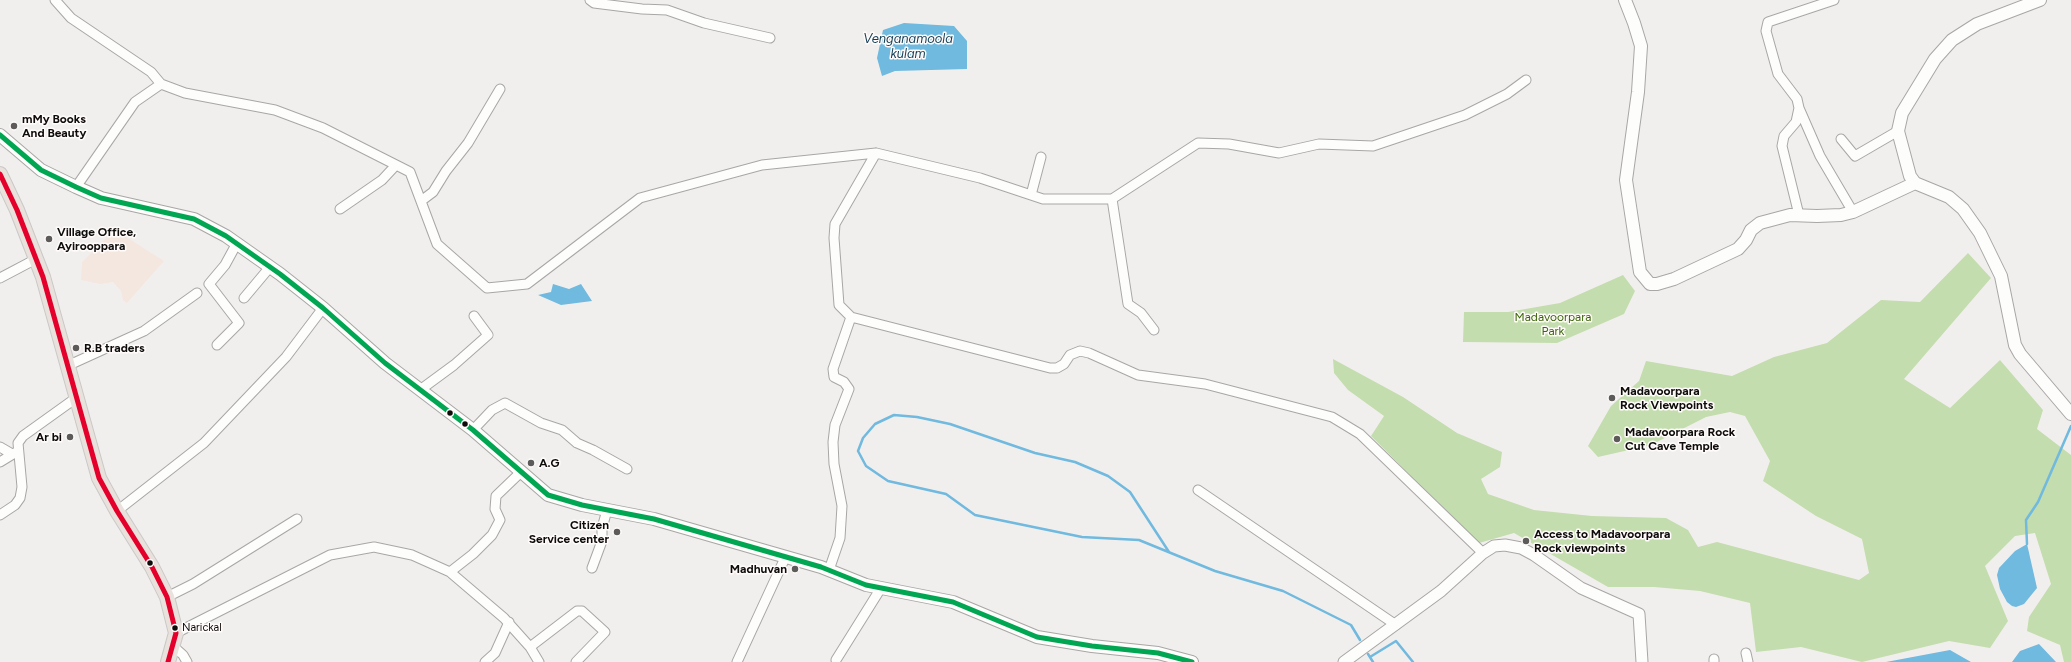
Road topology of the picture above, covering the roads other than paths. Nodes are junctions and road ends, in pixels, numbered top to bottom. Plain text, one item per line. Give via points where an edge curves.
1 (56, 0) edge
2 (590, 0) edge
3 (1625, 0) edge
4 (1834, 0) edge
5 (2038, 0) edge
6 (770, 38) dead end
7 (1526, 80) dead end
8 (161, 84) junction
9 (500, 88) dead end
10 (1799, 108) junction
11 (1898, 131) junction
12 (0, 135) edge
13 (1841, 139) dead end
14 (876, 153) junction
15 (1041, 157) dead end
16 (396, 165) junction
17 (0, 174) edge
18 (1915, 183) junction
19 (76, 188) junction
20 (1031, 195) junction
21 (1112, 199) junction
22 (421, 201) junction
23 (340, 209) dead end
24 (1853, 212) junction
25 (1799, 215) junction
26 (236, 243) junction
27 (36, 259) junction
28 (270, 266) junction
29 (0, 278) edge
30 (197, 293) dead end
31 (244, 298) dead end
32 (323, 308) junction
33 (474, 316) dead end
34 (851, 317) junction
35 (1154, 330) dead end
36 (217, 345) dead end
37 (68, 366) junction
38 (420, 390) junction
39 (76, 398) junction
40 (2071, 414) edge
41 (473, 430) junction
42 (0, 447) edge
43 (15, 452) junction
44 (0, 462) edge
45 (627, 469) dead end
46 (521, 472) junction
47 (1198, 490) dead end
48 (607, 510) junction
49 (117, 511) junction
50 (0, 515) edge
51 (297, 519) dead end
52 (1483, 553) junction
53 (785, 558) junction
54 (592, 568) dead end
55 (829, 570) junction
56 (450, 572) junction
57 (881, 588) junction
58 (167, 597) junction
59 (509, 622) junction
60 (1396, 625) junction
61 (174, 639) junction
62 (530, 646) junction
63 (836, 660) dead end
64 (168, 662) edge
65 (187, 662) edge
66 (486, 662) edge
67 (539, 662) edge
68 (576, 662) edge
69 (737, 662) edge
70 (1192, 662) edge
71 (1344, 662) edge
72 (1642, 662) edge

1 - 8 street via 71,18 151,72
2 - 6 street via 594,3 667,10 704,24
3 - 25 main road via 1641,46 1638,92 1626,180 1640,272 1644,279 1650,284 1657,284 1674,279 1738,248 1751,230 1760,223 1777,217
4 - 10 street via 1768,22 1766,31 1778,74 1797,99
5 - 11 main road via 1977,24 1952,40 1935,59 1902,113
7 - 21 street via 1507,94 1465,115 1373,146 1320,144 1280,153 1229,144 1198,143
8 - 16 street via 185,93 275,110 322,128
8 - 19 street via 135,102
9 - 22 street via 468,143 433,192
10 - 24 street via 1820,156
10 - 25 street via 1796,122 1784,136 1782,146
11 - 13 street via 1855,156
11 - 18 main road via 1910,176
12 - 19 main road via 42,170
14 - 20 street via 980,178
14 - 22 street via 762,165 640,198 527,284 487,288 437,244
14 - 34 street via 835,224 839,305
15 - 20 street
16 - 22 street via 410,172
16 - 23 street via 382,180
17 - 27 main road
18 - 24 main road
18 - 40 main road via 1949,197 1963,209 1980,233 2001,276 2015,345
19 - 26 main road via 101,198 194,219
20 - 21 street via 1043,199
21 - 35 street via 1128,304 1141,313
24 - 25 main road via 1829,216
26 - 28 main road
26 - 36 street via 225,265 209,284 239,323
27 - 29 street
27 - 37 main road
28 - 31 street
28 - 32 main road
30 - 37 street via 144,331
32 - 38 main road
32 - 49 street via 286,357 204,443
33 - 38 street via 488,335
34 - 52 street via 1050,368 1057,368 1064,364 1070,355 1080,351 1138,375 1205,384 1332,417 1360,434
34 - 55 street via 833,370 834,377 844,382 849,389 835,425 833,442 834,464 842,506 840,538
37 - 39 main road
38 - 41 main road
39 - 43 street via 23,436
39 - 49 main road via 99,478
41 - 45 street via 492,410 505,403 541,423 562,430 577,443
41 - 46 main road
42 - 43 street
43 - 44 street
43 - 50 street via 22,487 20,498 15,505
46 - 48 main road via 548,494
46 - 56 street via 496,496 495,509 500,520 492,535
47 - 60 street
48 - 53 main road via 654,519
48 - 54 street via 602,528 602,541
49 - 58 main road via 152,567
51 - 58 street via 193,584
52 - 60 street
52 - 72 street via 1494,546 1521,548 1581,588 1639,614
53 - 55 main road
53 - 69 street
55 - 57 main road via 866,585
56 - 59 street
56 - 61 street via 412,555 374,547 330,555
57 - 63 street
57 - 70 main road via 953,602 1037,637 1158,653
58 - 61 main road
59 - 62 street
59 - 66 street via 495,653
60 - 71 street
61 - 64 main road
61 - 65 street
62 - 67 street
62 - 68 street via 582,610 605,632

